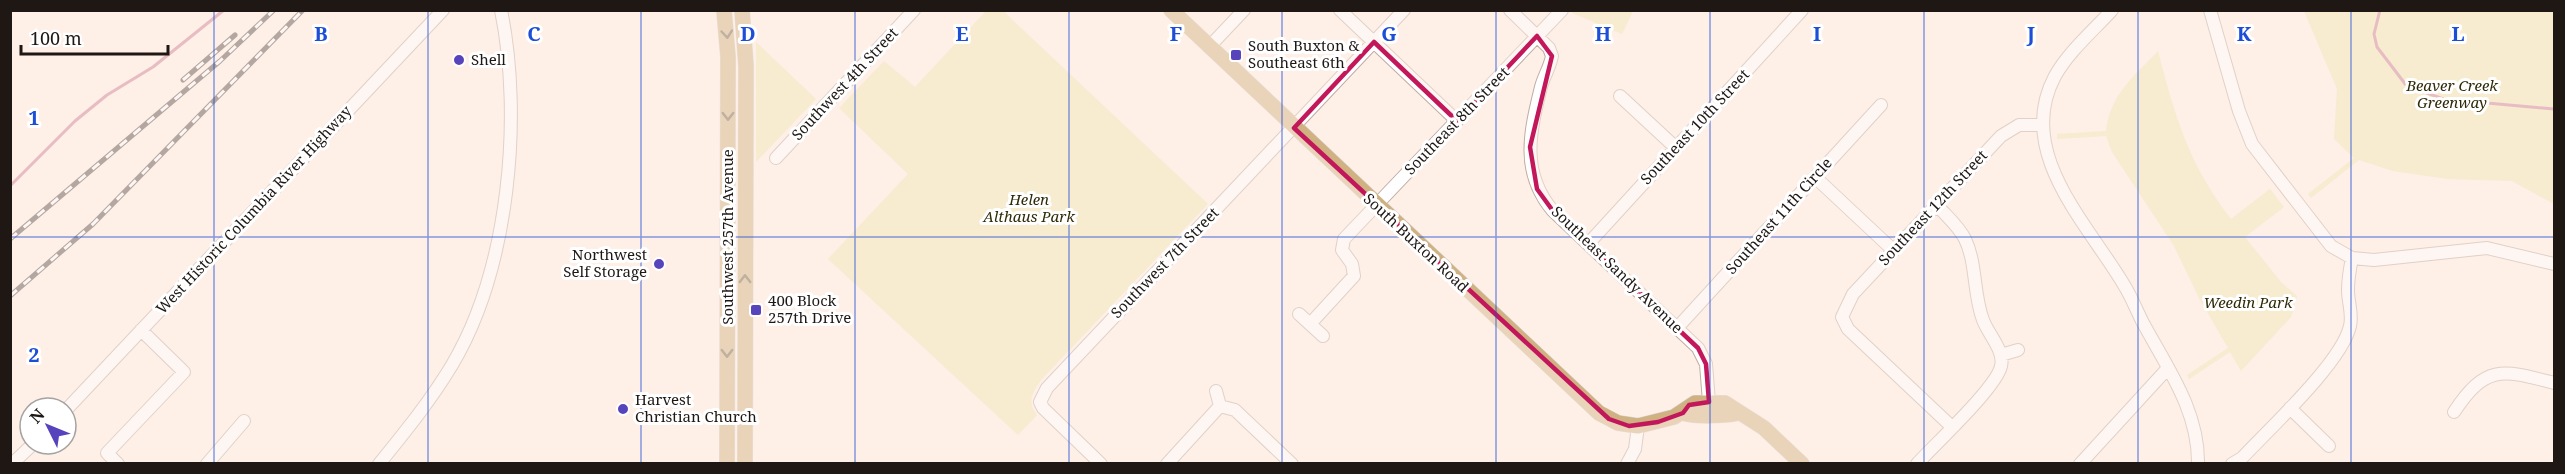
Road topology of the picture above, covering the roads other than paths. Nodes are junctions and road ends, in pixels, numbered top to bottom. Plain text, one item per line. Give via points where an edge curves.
1 (443, 10) edge
2 (501, 10) edge
3 (724, 10) edge
4 (742, 10) edge
5 (914, 10) edge
6 (1171, 10) edge
7 (1244, 10) edge
8 (1340, 10) edge
9 (1404, 10) edge
10 (1510, 10) edge
11 (1562, 10) edge
12 (1802, 10) edge
13 (2112, 10) edge
14 (2210, 10) edge
15 (1537, 36) junction
16 (1374, 42) junction
17 (1209, 47) junction
18 (1620, 96) dead end
19 (1881, 105) dead end
20 (1457, 121) junction
21 (2042, 124) junction
22 (1294, 128) junction
23 (1675, 147) junction
24 (776, 158) dead end
25 (1815, 177) junction
26 (1936, 204) junction
27 (1377, 206) junction
28 (1588, 244) junction
29 (1893, 250) junction
30 (2352, 258) junction
31 (2554, 264) edge
32 (1299, 314) dead end
33 (1310, 324) junction
34 (1677, 328) junction
35 (141, 330) junction
36 (1323, 336) dead end
37 (2018, 350) dead end
38 (2001, 355) junction
39 (2168, 368) junction
40 (2554, 383) edge
41 (1216, 392) dead end
42 (78, 397) edge
43 (1709, 402) junction
44 (1220, 406) junction
45 (2290, 408) junction
46 (2454, 412) dead end
47 (1683, 413) junction
48 (1738, 413) junction
49 (244, 421) dead end
50 (1638, 426) junction
51 (1951, 426) junction
52 (2329, 446) dead end
53 (1093, 461) edge
54 (118, 464) edge
55 (207, 464) edge
56 (379, 464) edge
57 (727, 464) edge
58 (745, 464) edge
59 (1167, 464) edge
60 (1292, 464) edge
61 (1627, 464) edge
62 (1802, 464) edge
63 (1917, 464) edge
64 (2080, 464) edge
65 (2198, 464) edge
66 (2232, 464) edge

1 - 35 street, West Historic Columbia River Highway
2 - 56 street via 511,111 495,252 482,298 452,364
3 -> 57 main road, Southwest 257th Avenue via 728,57
58 -> 4 main road, Southwest 257th Avenue via 746,66
5 - 24 street, Southwest 4th Street
6 - 17 main road, South Buxton Road
7 - 17 street
8 - 16 street
9 - 16 street, Southwest 7th Street
10 - 15 street
11 - 15 street
12 - 23 street, Southeast 10th Street
13 - 21 street via 2055,76
14 - 30 street via 2252,144 2323,239
15 - 20 street, Southeast 8th Street
15 - 28 street, Southeast Sandy Avenue via 1552,56 1541,87 1530,147 1532,174 1543,200
16 - 20 street
16 - 22 street, Southwest 7th Street
17 - 22 main road, South Buxton Road
18 - 23 street
19 - 25 street, Southeast 11th Circle
20 - 27 street, Southeast 8th Street
21 - 26 street, Southeast 12th Street via 2019,125 2008,130
21 - 39 street via 2047,155 2059,183 2125,286
22 - 27 main road, South Buxton Road
22 - 53 street, Southwest 7th Street via 1057,375 1040,402
23 - 28 street, Southeast 10th Street
25 - 29 street
25 - 34 street, Southeast 11th Circle
26 - 29 street, Southeast 12th Street
26 - 38 street via 1966,242 1982,318
27 - 33 street, Southeast 8th Street via 1342,244 1354,276
27 - 50 main road, South Buxton Road via 1588,405 1609,419
28 - 34 street, Southeast Sandy Avenue
29 - 51 street, Southeast 12th Street via 1853,294 1838,318
30 - 31 street via 2374,260 2487,248
30 - 45 street via 2348,291 2352,313 2347,337 2334,358
32 - 33 street
33 - 36 street
34 - 43 street, Southeast Sandy Avenue via 1704,356
35 - 42 street, West Historic Columbia River Highway
35 - 54 street via 184,372 107,453
37 - 38 street
38 - 51 street via 1997,376
39 - 64 street
39 - 65 street via 2189,409
40 - 46 street via 2510,372 2495,374 2476,385
41 - 44 street
43 - 47 main road, South Buxton Road via 1689,405
43 - 48 main road via 1731,405
44 - 59 street
44 - 60 street via 1234,410
45 - 52 street
45 - 66 street
47 - 48 main road, South Buxton Road
47 - 50 main road, South Buxton Road
48 - 62 main road via 1764,429
49 - 55 street
50 - 61 street via 1635,449
51 - 63 street

